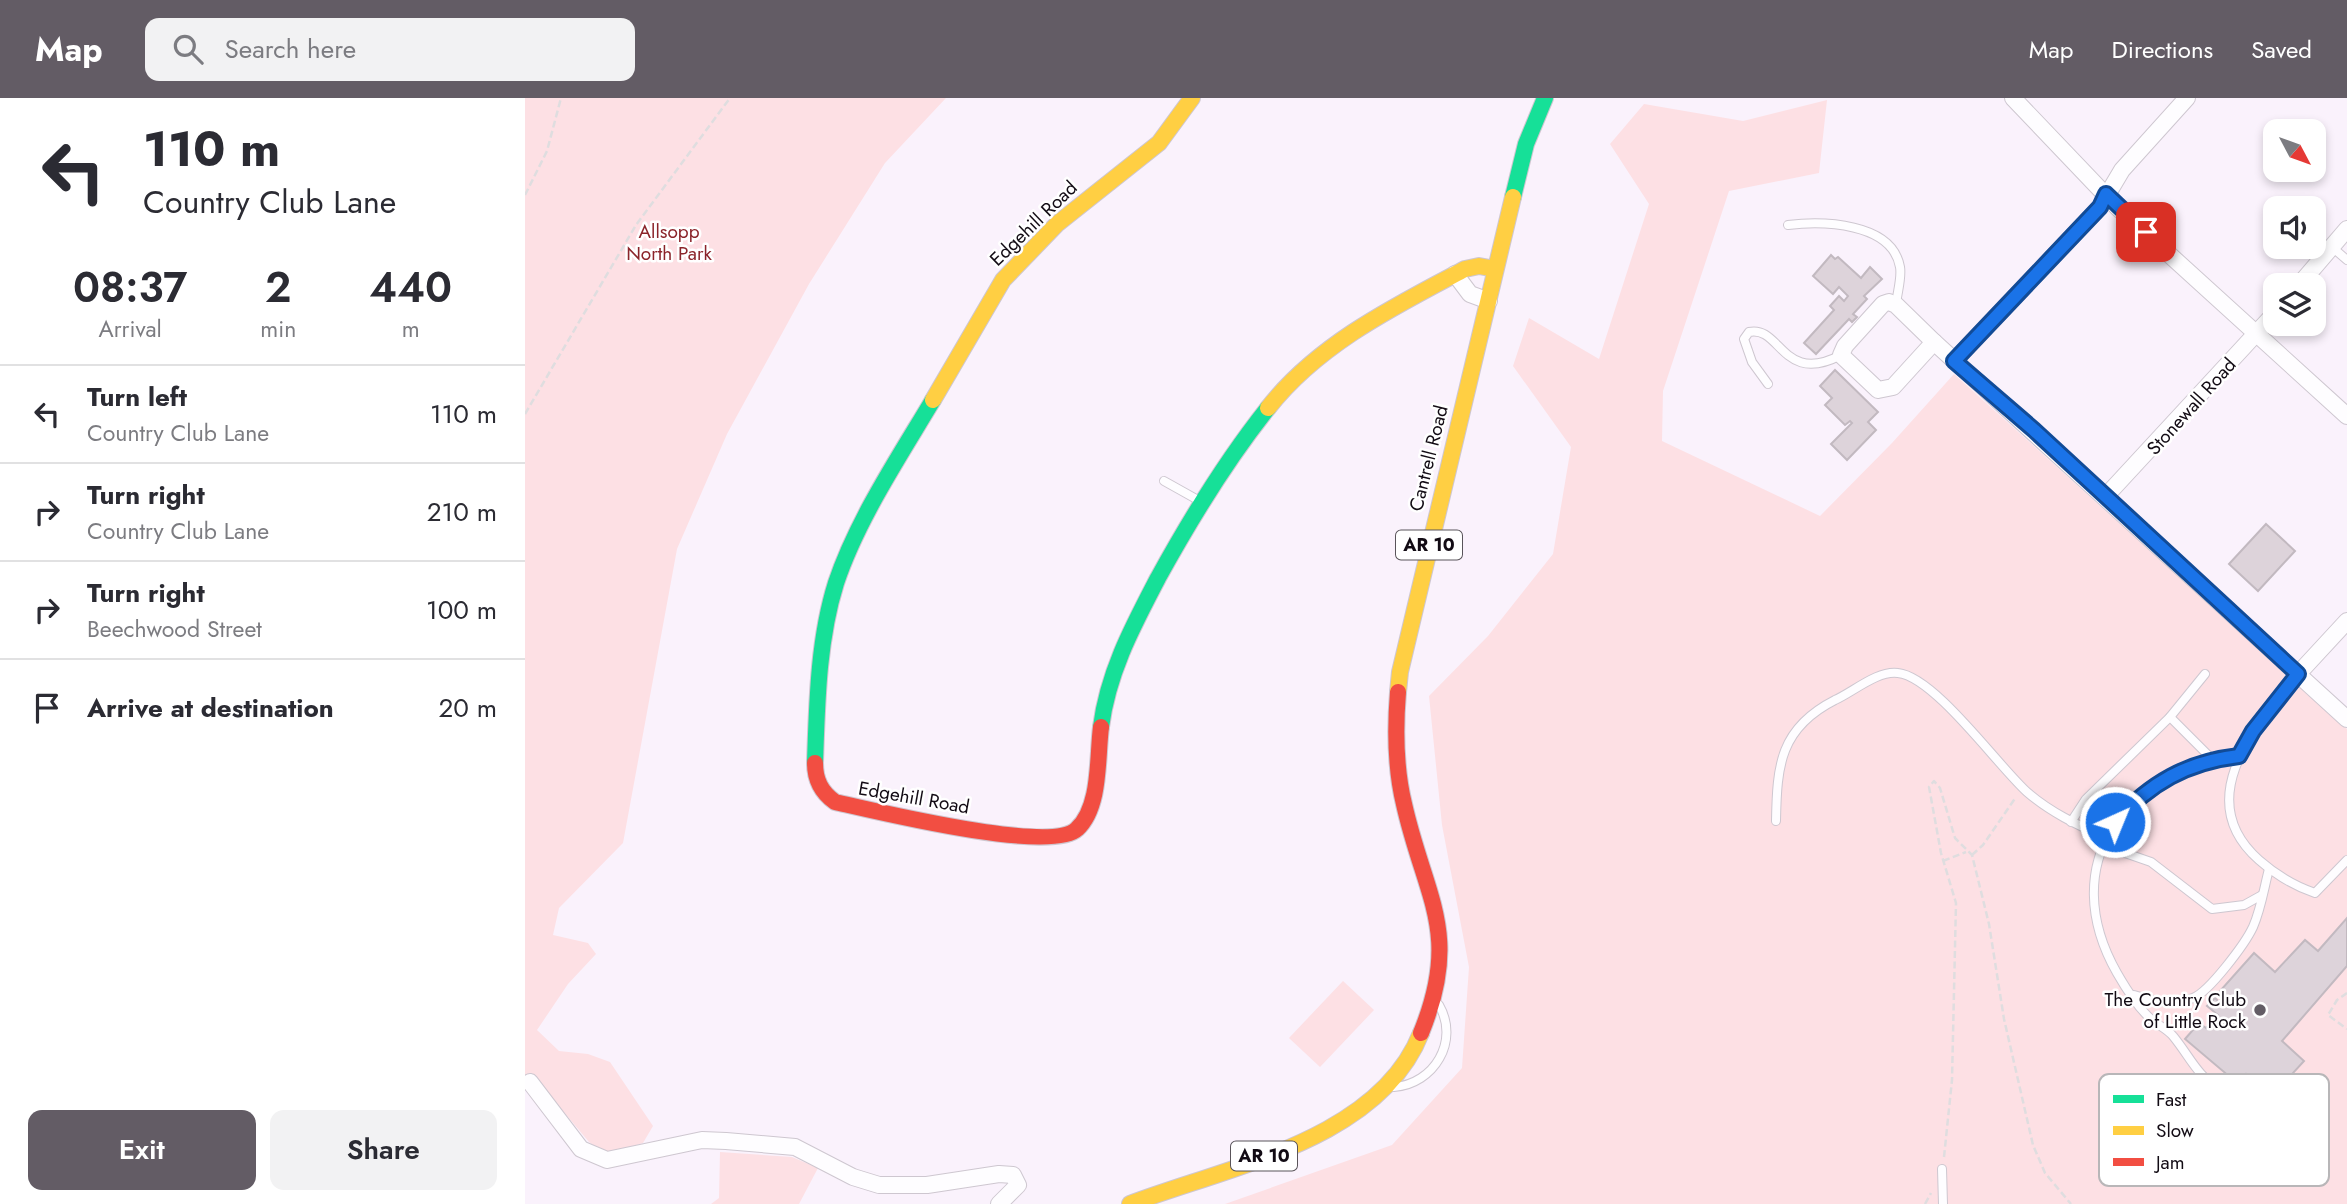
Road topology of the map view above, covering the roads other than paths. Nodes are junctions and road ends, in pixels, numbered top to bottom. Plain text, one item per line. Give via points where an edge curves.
1 (1192, 98) edge
2 (1545, 98) edge
3 (2013, 98) edge
4 (2187, 98) edge
5 (2106, 194) junction
6 (1788, 225) dead end
7 (2347, 229) edge
8 (2332, 247) junction
9 (2347, 260) edge
10 (1495, 269) junction
11 (2309, 273) edge
12 (1455, 274) junction
13 (1489, 301) junction
14 (1896, 305) junction
15 (2263, 327) edge
16 (2256, 335) junction
17 (1934, 342) junction
18 (1841, 355) junction
19 (1954, 361) junction
20 (1767, 384) dead end
21 (2347, 416) edge
22 (1164, 481) dead end
23 (2105, 497) junction
24 (1200, 502) junction
25 (2347, 621) edge
26 (2205, 674) dead end
27 (2298, 674) junction
28 (2170, 718) junction
29 (2347, 719) edge
30 (2239, 756) junction
31 (2213, 760) junction
32 (1776, 821) dead end
33 (2071, 822) junction
34 (2103, 841) junction
35 (2347, 859) edge
36 (2269, 869) junction
37 (2262, 895) junction
38 (2134, 995) junction
39 (1434, 997) junction
40 (2201, 1074) edge
41 (530, 1082) dead end
42 (1387, 1087) junction
43 (1943, 1169) road end
44 (999, 1204) edge
45 (1130, 1204) edge
46 (1943, 1204) edge

1 - 24 street, Edgehill Road via 1159,143 1057,224 1003,280 880,489 831,602 815,735 815,776 826,796 843,806 926,823 1041,838 1065,837 1077,830 1091,811 1104,704 1123,644
2 - 10 street, Cantrell Road / AR 10 via 1526,144
3 - 5 street
4 - 5 street
5 - 16 street
5 - 19 street via 2100,207
6 - 14 lane via 1821,222 1851,226 1892,249 1900,268
7 - 8 street
8 - 9 lane
8 - 11 street
10 - 12 street, Edgehill Road via 1473,267
10 - 13 street, Cantrell Road / AR 10
12 - 13 street via 1470,294
12 - 24 street, Edgehill Road via 1388,310 1302,370 1233,452
13 - 39 street, Cantrell Road / AR 10 via 1408,632 1396,712 1399,782 1437,912 1440,948
14 - 17 street
14 - 18 street via 1883,304
15 - 16 street, Stonewall Road
16 - 21 street
16 - 23 street, Stonewall Road
17 - 18 street via 1886,390 1874,388
17 - 19 street
18 - 20 lane via 1823,365 1809,366 1791,358 1763,334 1749,332 1744,339 1746,348
19 - 23 street
22 - 24 lane
23 - 27 street
25 - 27 street
26 - 28 lane
27 - 29 street
27 - 30 lane
28 - 31 lane
28 - 33 lane via 2112,771
30 - 31 lane
30 - 36 lane via 2229,801 2232,827
31 - 34 lane via 2153,785 2121,814
32 - 33 lane via 1782,752 1799,725 1878,676 1896,672 1921,685 2023,789
33 - 34 lane
34 - 37 lane via 2151,862 2212,909 2244,905
34 - 38 lane via 2093,890 2100,931 2117,973
35 - 36 lane via 2315,893
36 - 37 lane
37 - 38 lane via 2253,928 2201,993 2170,1002
38 - 40 lane via 2150,1018 2172,1034
39 - 42 street, Cantrell Road / AR 10 via 1414,1051
39 - 42 lane, Cantrell Road via 1446,1022 1440,1059 1423,1078
41 - 44 street via 581,1149 594,1157 617,1159 702,1140 782,1144 879,1185 927,1185 1013,1175 1018,1185
42 - 45 street, Cantrell Road / AR 10 via 1330,1130
43 - 46 lane

